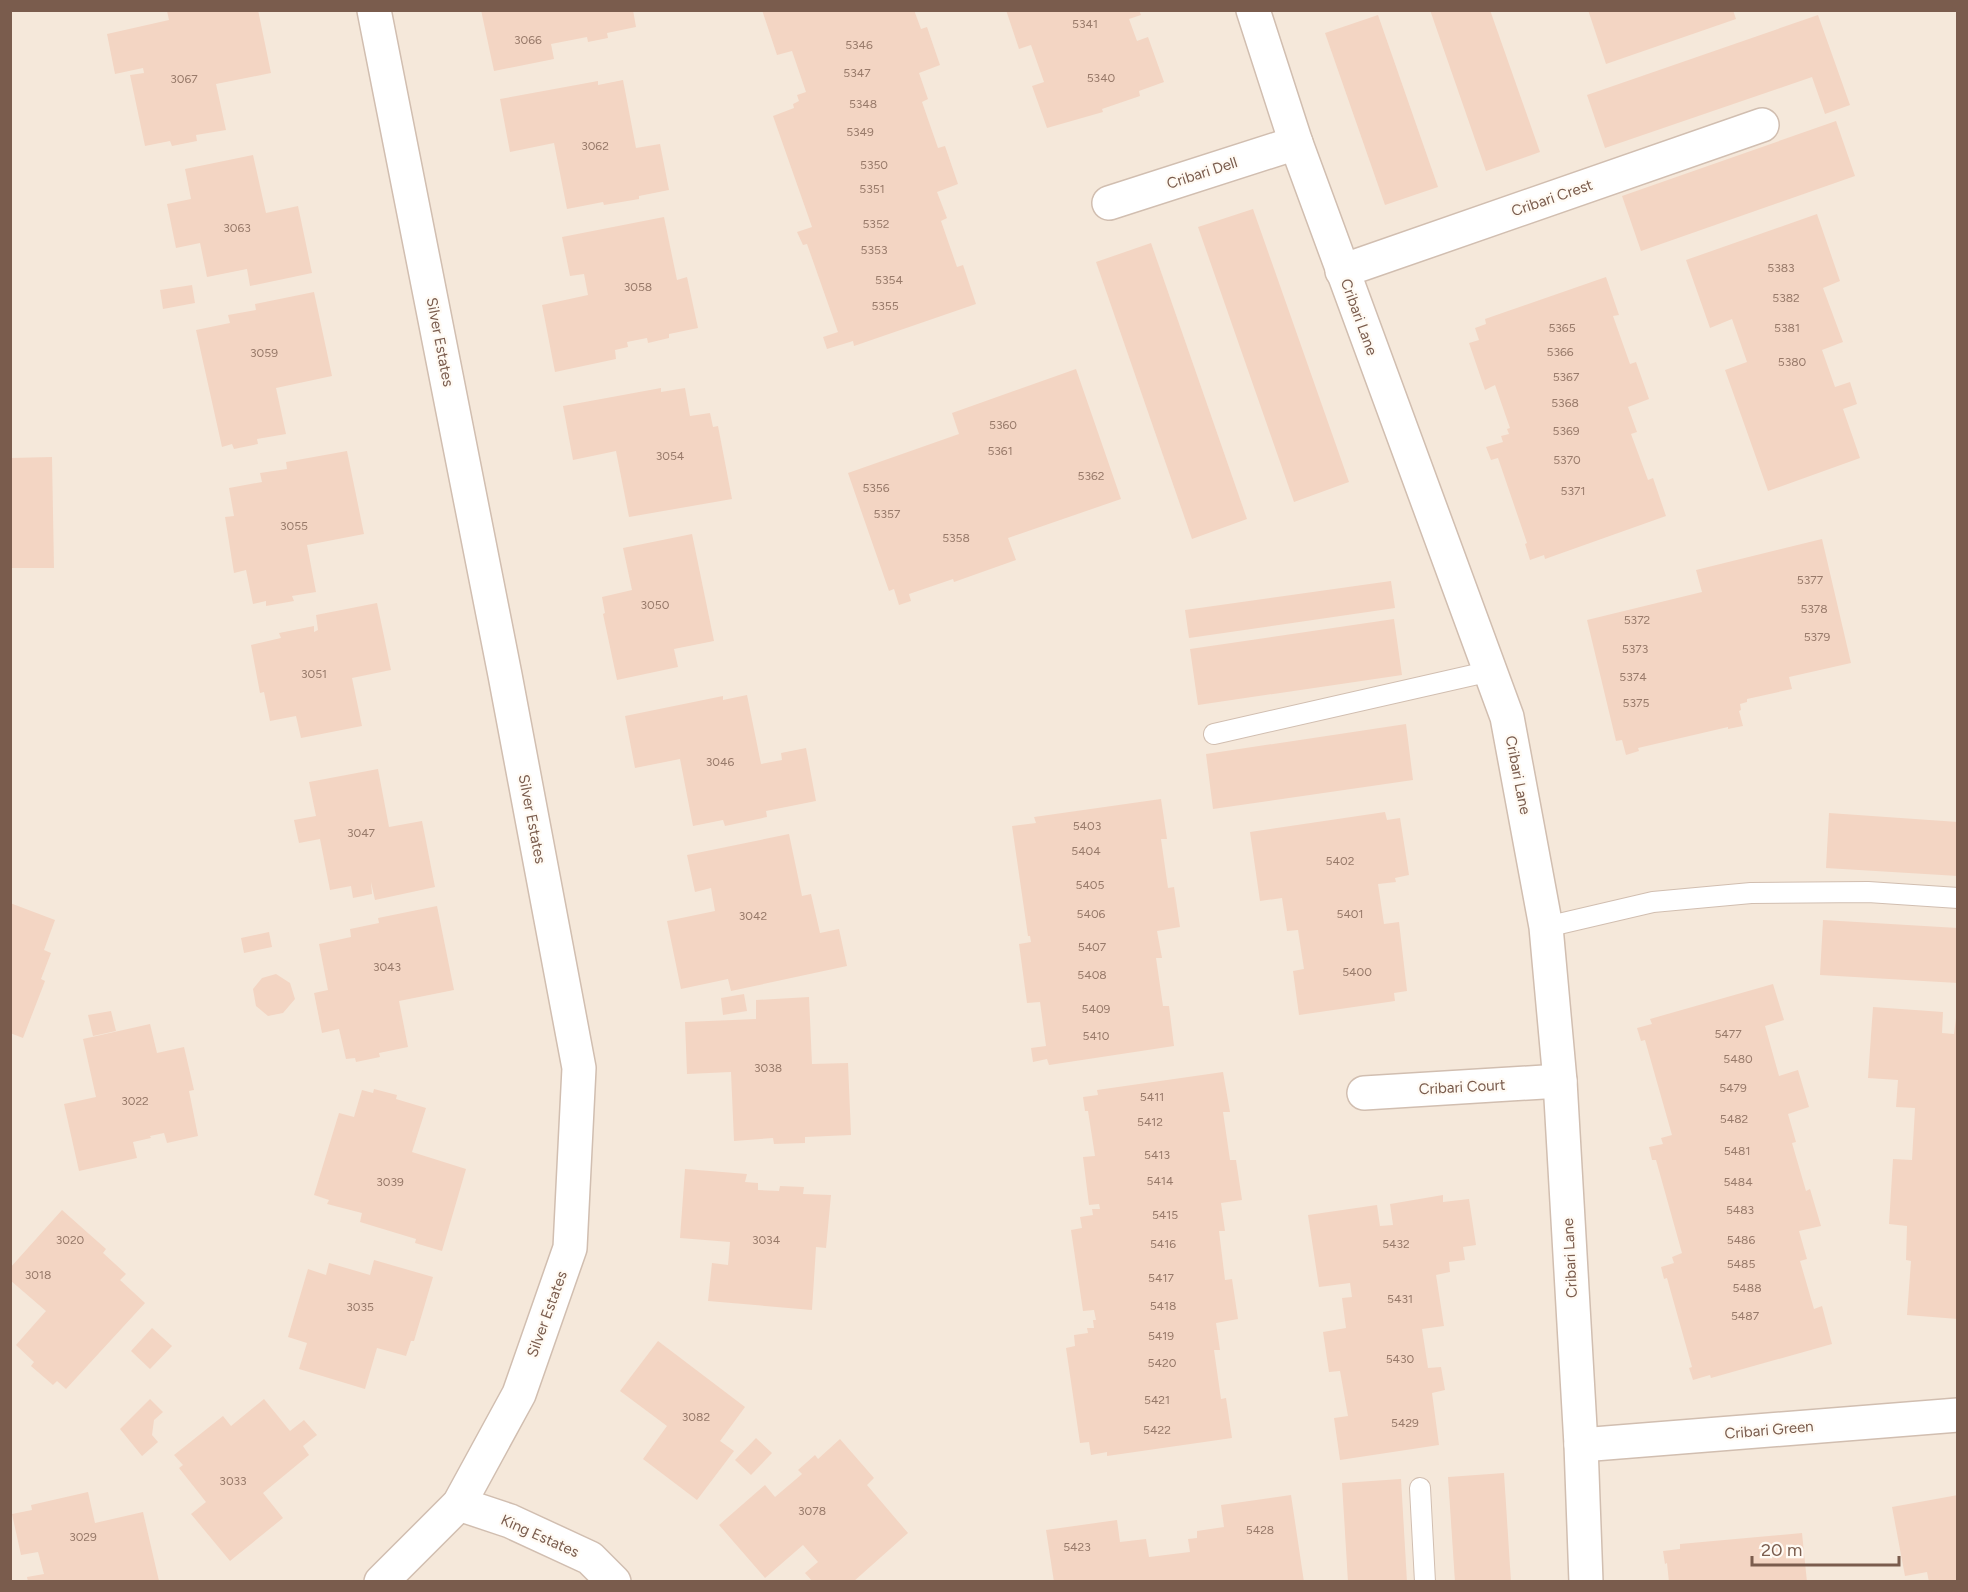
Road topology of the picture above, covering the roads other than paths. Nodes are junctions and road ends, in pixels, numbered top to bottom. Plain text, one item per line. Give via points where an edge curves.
1 (374, 10) edge
2 (1253, 10) edge
3 (1762, 125) dead end
4 (1296, 143) junction
5 (1109, 203) dead end
6 (1342, 271) junction
7 (1491, 672) junction
8 (1214, 734) dead end
9 (1958, 898) edge
10 (1546, 927) junction
11 (1560, 1081) junction
12 (1364, 1093) dead end
13 (1958, 1415) edge
14 (1581, 1445) junction
15 (1420, 1488) dead end
16 (459, 1504) junction
17 (381, 1581) edge
18 (614, 1581) edge
19 (1425, 1581) edge
20 (1586, 1581) edge

1 - 16 street, Silver Estates via 579,1068 570,1248 519,1394
2 - 4 street, Cribari Lane
3 - 6 street, Cribari Crest
4 - 5 street, Cribari Dell
4 - 6 street, Cribari Lane
6 - 7 street, Cribari Lane
7 - 8 lane
7 - 10 street, Cribari Lane via 1507,717
9 - 10 lane via 1868,892 1751,893 1653,902
10 - 11 street, Cribari Lane
11 - 12 street, Cribari Court
11 - 14 street, Cribari Lane
13 - 14 street, Cribari Green
14 - 20 street, Cribari Lane
15 - 19 lane
16 - 17 street, Silver Estates
16 - 18 street, King Estates via 510,1521 590,1558

